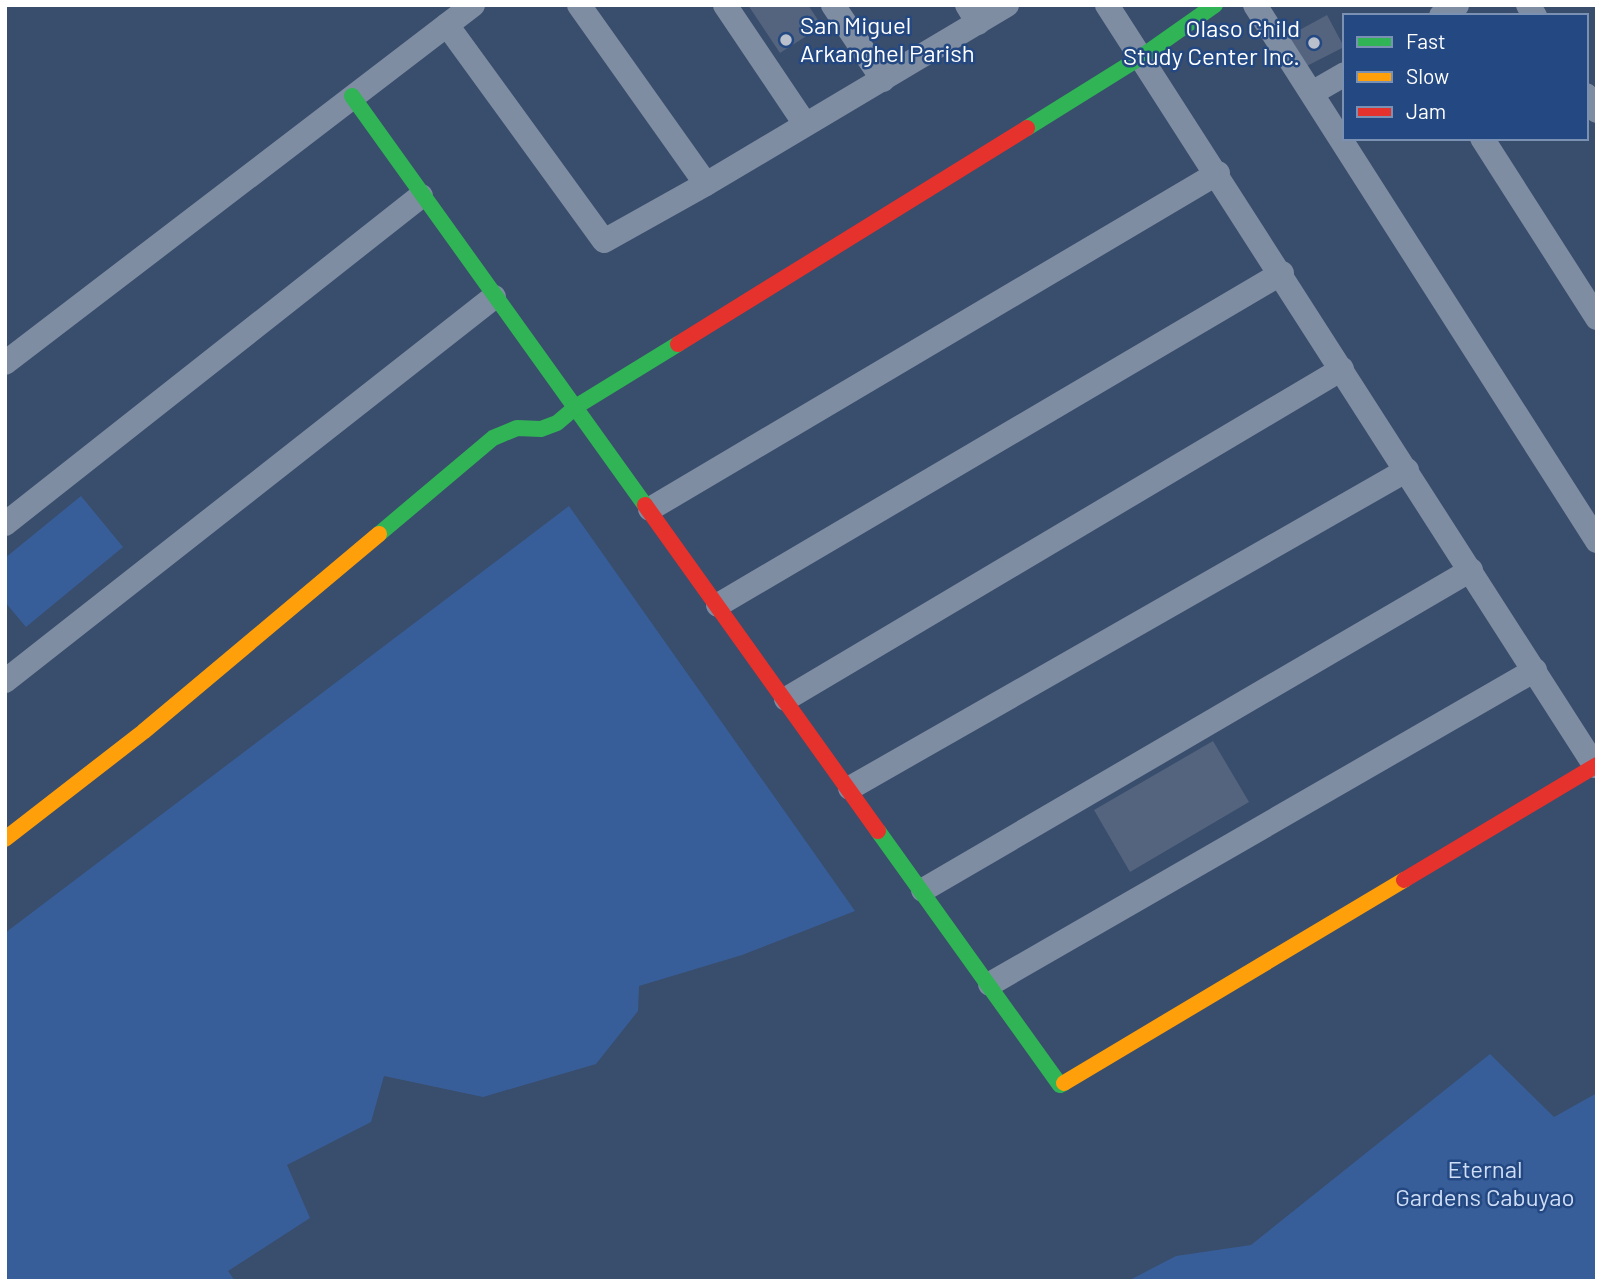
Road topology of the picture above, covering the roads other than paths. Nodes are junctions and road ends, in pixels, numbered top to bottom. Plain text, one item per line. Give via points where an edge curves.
1 (473, 5) edge
2 (579, 5) edge
3 (725, 5) edge
4 (833, 5) edge
5 (1007, 5) edge
6 (1107, 5) edge
7 (1215, 5) edge
8 (1255, 5) edge
9 (972, 14) edge
10 (447, 25) junction
11 (1142, 57) junction
12 (1343, 75) edge
13 (883, 80) junction
14 (1312, 93) junction
15 (352, 96) junction
16 (805, 124) junction
17 (1483, 140) edge
18 (1218, 173) junction
19 (706, 184) junction
20 (421, 196) junction
21 (1282, 273) junction
22 (495, 298) junction
23 (1597, 318) edge
24 (5, 363) edge
25 (1342, 369) junction
26 (577, 406) junction
27 (1407, 470) junction
28 (650, 509) junction
29 (5, 524) edge
30 (1597, 541) edge
31 (1471, 570) junction
32 (719, 605) junction
33 (1535, 670) junction
34 (5, 681) edge
35 (786, 699) junction
36 (1596, 765) edge
37 (850, 788) junction
38 (5, 839) edge
39 (923, 890) junction
40 (990, 984) junction

1 - 10 street
2 - 19 street
3 - 16 street
4 - 13 street
5 - 9 street
6 - 11 street
7 - 11 street
8 - 14 street
9 - 13 street
10 - 15 street
10 - 19 street via 604,241
11 - 18 street
11 - 26 street
12 - 14 street
13 - 16 street
14 - 30 street
15 - 20 street
15 - 24 street
16 - 19 street
17 - 23 street
18 - 21 street
18 - 28 street
20 - 22 street
20 - 29 street
21 - 25 street
21 - 32 street
22 - 26 street
22 - 34 street
25 - 27 street
25 - 35 street
26 - 28 street
26 - 38 street via 557,423 541,429 517,428 494,438 143,732
27 - 31 street
27 - 37 street
28 - 32 street
31 - 33 street
31 - 39 street
32 - 35 street
33 - 36 street
33 - 40 street
35 - 37 street
36 - 40 street via 1060,1085
37 - 39 street
39 - 40 street

